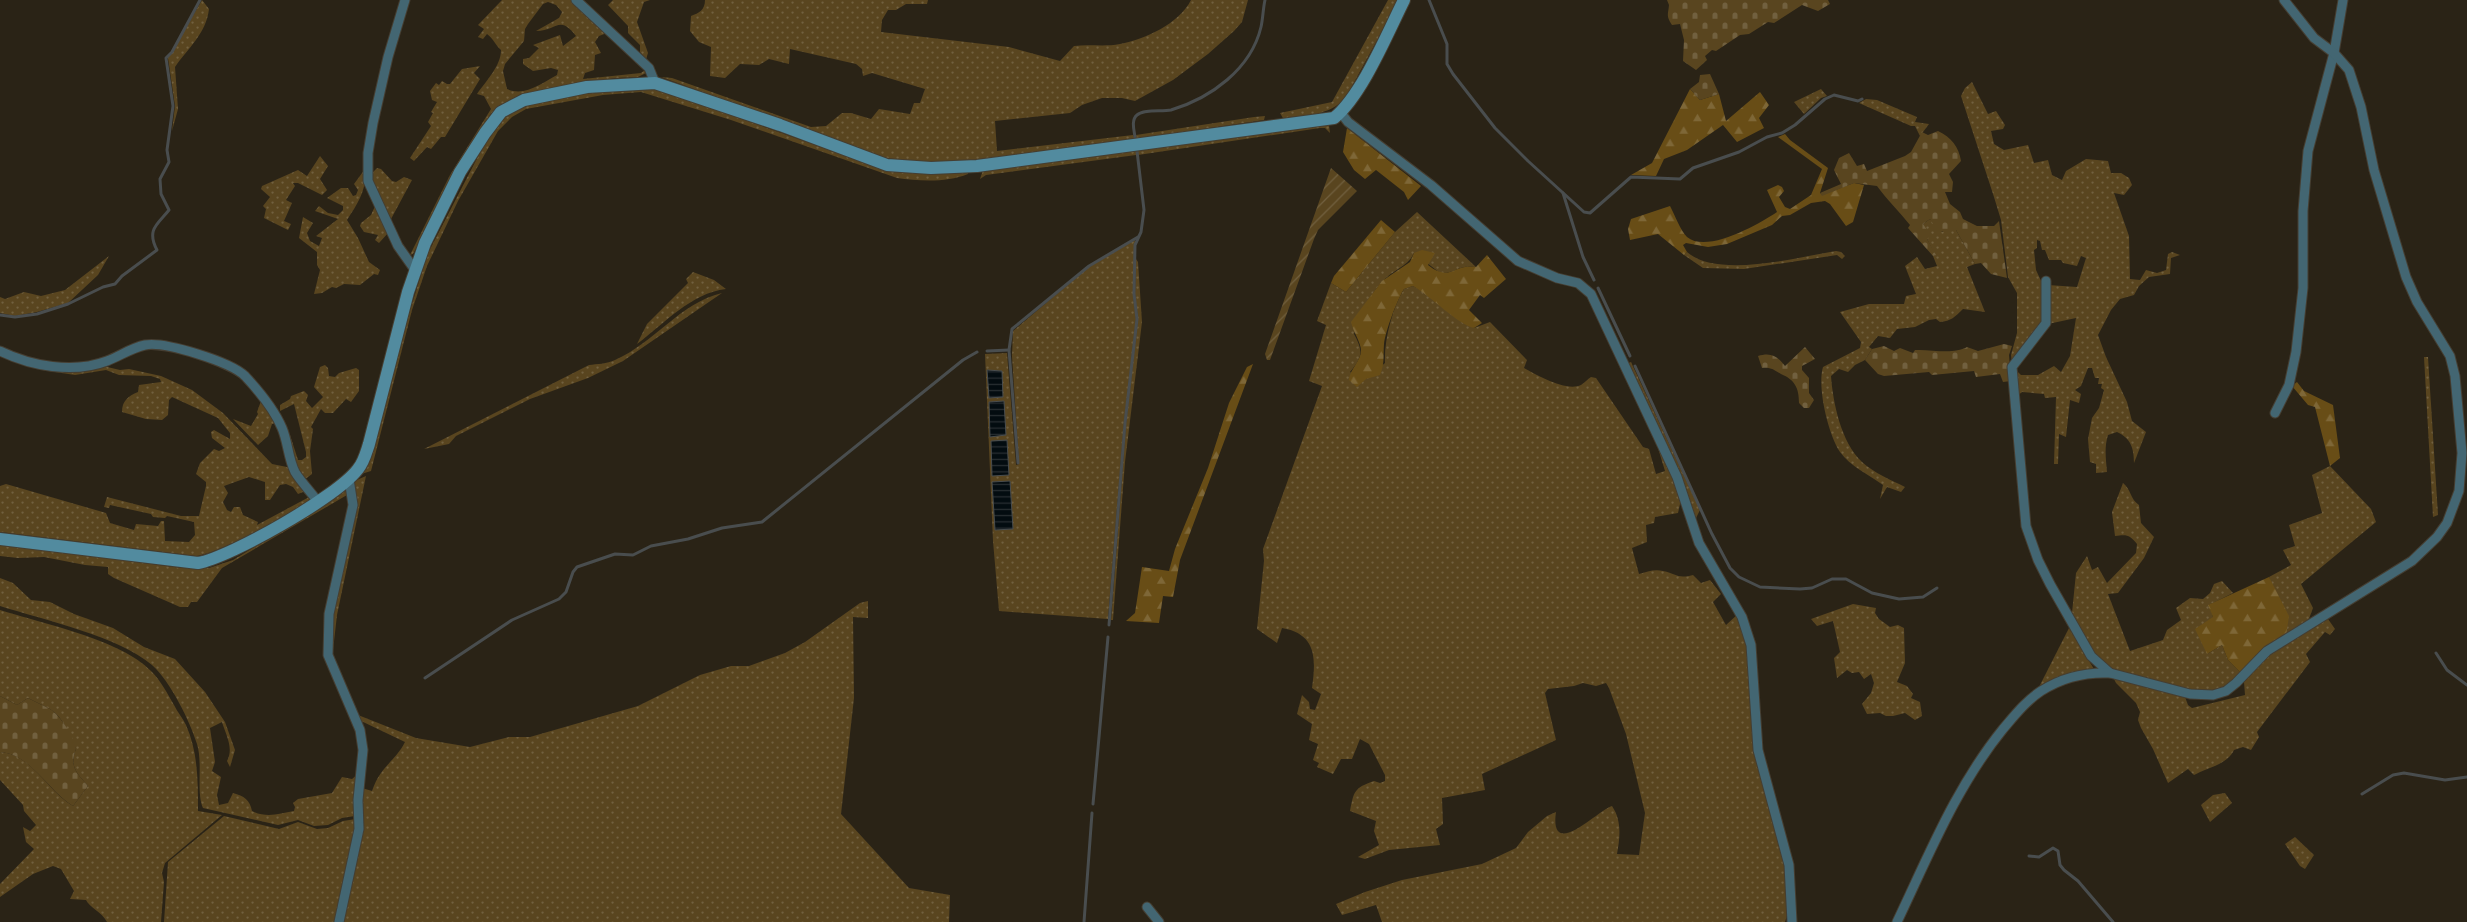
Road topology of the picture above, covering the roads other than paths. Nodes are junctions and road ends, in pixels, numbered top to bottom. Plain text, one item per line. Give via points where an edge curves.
1 (405, 0) edge
2 (576, 0) edge
3 (1404, 0) edge
4 (2284, 0) edge
5 (2343, 0) edge
6 (2334, 53) junction
7 (655, 84) junction
8 (1340, 113) junction
9 (415, 270) junction
10 (2046, 281) dead end
11 (0, 351) edge
12 (2275, 413) dead end
13 (349, 479) junction
14 (318, 502) junction
15 (0, 539) edge
16 (2110, 673) junction
17 (1147, 907) dead end
18 (339, 922) edge
19 (1159, 922) edge
20 (1792, 922) edge
21 (1897, 922) edge

1 - 9 street via 373,123 368,181 398,246
2 - 7 street via 649,68
3 - 8 main road via 1361,84
4 - 6 street via 2314,38
5 - 6 street
6 - 12 street via 2308,151 2303,210 2303,288 2296,352 2289,385
6 - 16 street via 2349,70 2355,88 2374,170 2406,277 2417,302 2450,356 2455,376 2462,453 2459,491 2453,508 2438,537 2412,561 2266,651 2226,691 2213,695 2190,694
7 - 8 main road via 887,165 931,168 954,168 1308,122 1334,118
7 - 9 main road via 605,85 551,93 524,100 501,112 460,172
8 - 20 street via 1352,126 1431,185 1518,261 1557,278 1578,283 1591,294 1677,477 1700,542 1748,632 1758,750 1788,865
9 - 13 main road via 369,444 359,468
10 - 16 street via 2046,323 2012,367 2023,509 2032,542 2050,584 2091,656
11 - 14 street via 36,364 80,366 107,361 140,346 158,344 220,361 242,374 261,395 282,428 297,474
13 - 14 main road
13 - 18 street via 353,505 329,614 327,645 360,730 363,750 359,829
14 - 15 main road via 234,550 198,563
16 - 21 street via 2066,680 2040,692 2021,708 1990,746 1956,798
17 - 19 street

